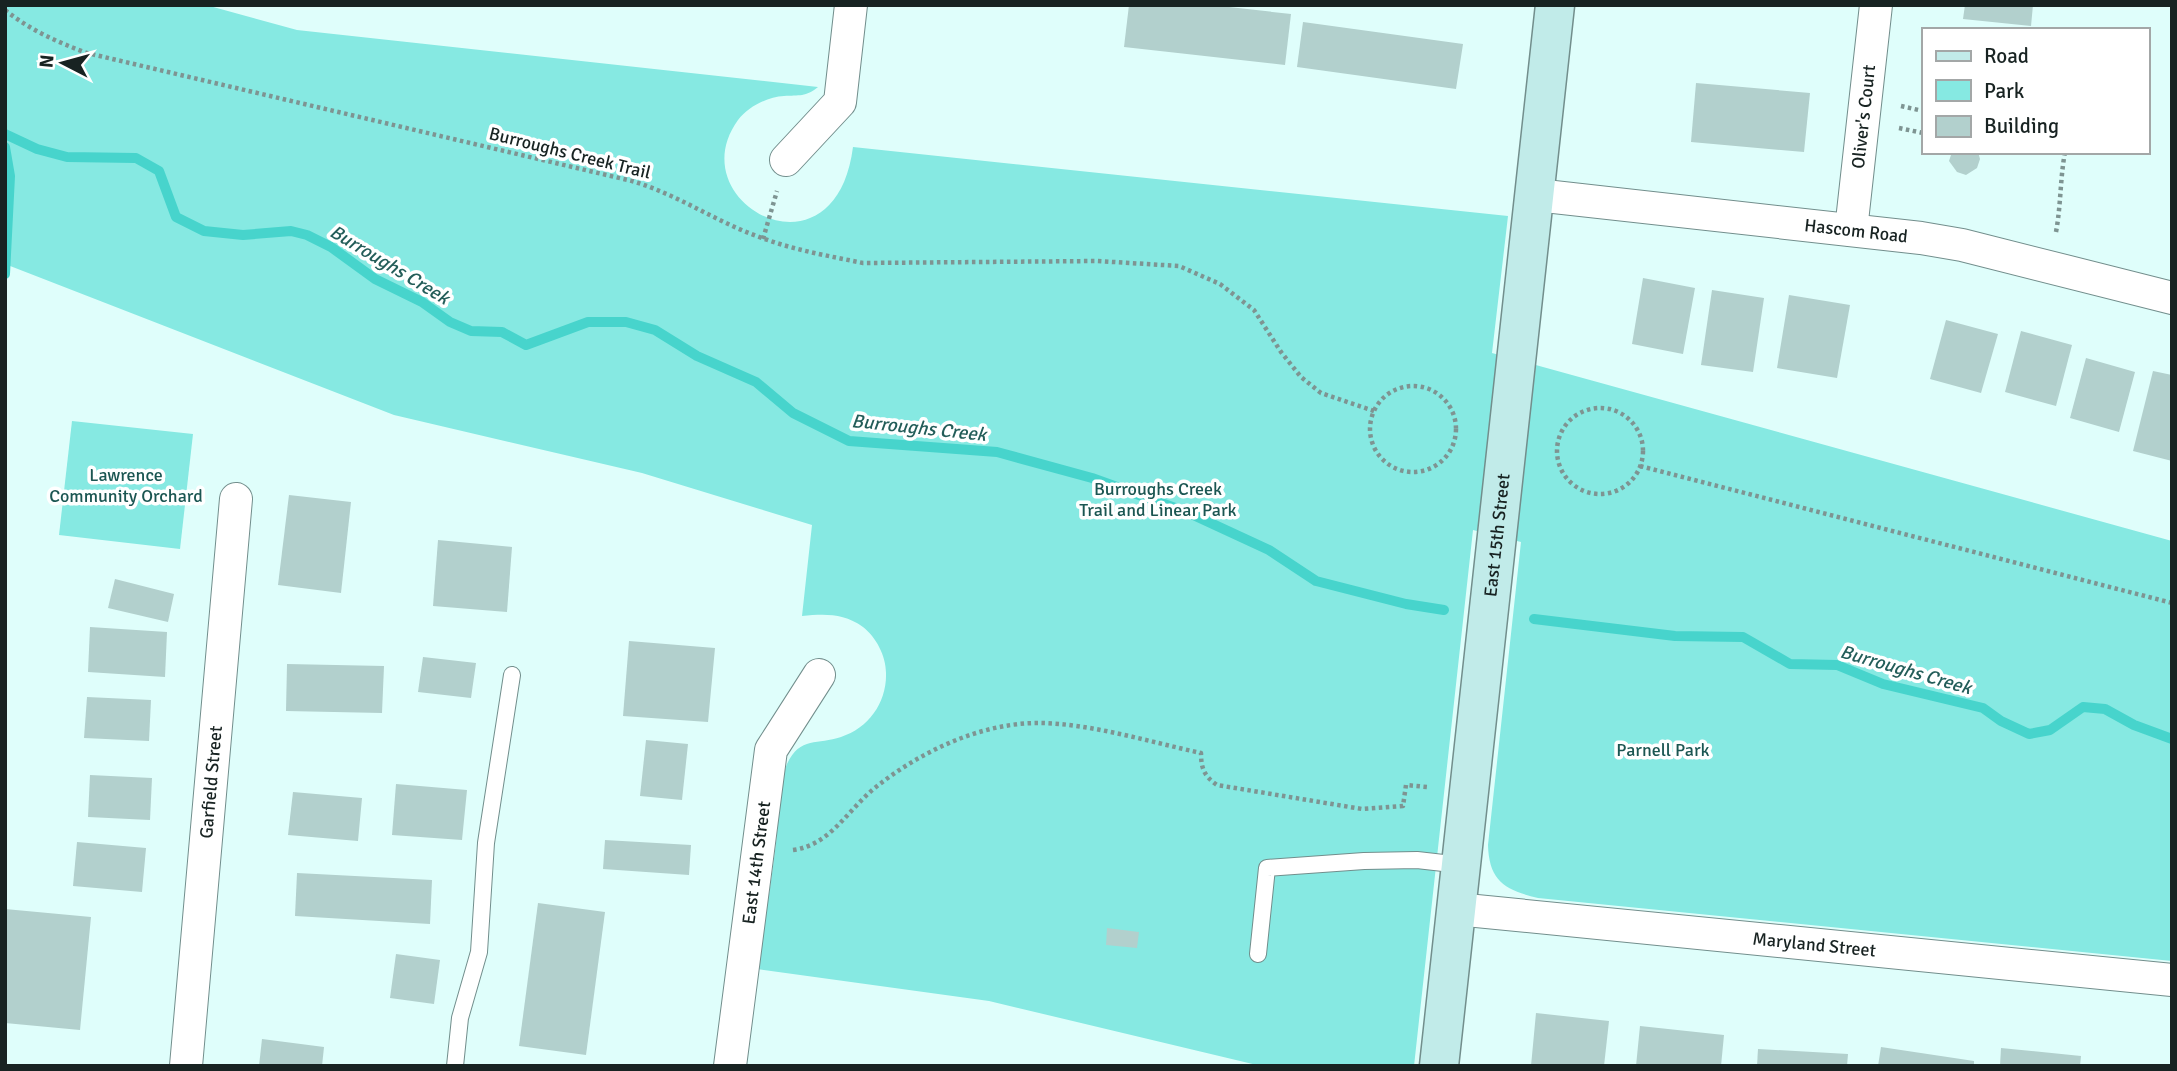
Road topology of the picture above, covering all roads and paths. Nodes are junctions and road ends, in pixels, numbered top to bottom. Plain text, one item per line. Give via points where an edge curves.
1 (851, 5) edge
2 (1555, 5) edge
3 (1876, 5) edge
4 (5, 10) edge
5 (1901, 106) dead end
6 (1922, 111) edge
7 (1899, 128) dead end
8 (1922, 134) edge
9 (2065, 154) edge
10 (786, 160) joint
11 (1535, 195) junction
12 (1851, 230) junction
13 (2056, 232) dead end
14 (763, 239) junction
15 (2172, 298) edge
16 (1374, 411) junction
17 (1640, 466) junction
18 (236, 499) dead end
19 (2172, 603) edge
20 (512, 675) dead end
21 (819, 675) dead end
22 (1427, 787) dead end
23 (757, 853) junction
24 (1461, 865) junction
25 (1456, 909) junction
26 (1258, 954) dead end
27 (2172, 980) edge
28 (186, 1066) edge
29 (455, 1066) edge
30 (730, 1066) edge
31 (1439, 1066) edge

1 - 10 street via 841,103
2 - 11 main road, East 15th Street
3 - 12 street, Oliver's Court
4 - 14 path, Burroughs Creek Trail via 24,25 87,53 642,184
5 - 6 path
7 - 8 path
9 - 13 path
10 - 14 path
11 - 12 street, Hascom Road
11 - 24 main road, East 15th Street
12 - 15 street, Hascom Road via 1962,245
14 - 16 path, Burroughs Creek Trail via 863,263 1097,261 1179,266 1220,284 1254,310 1301,377 1321,393
16 - 16 path via 1371,440 1387,464 1400,470 1429,470 1455,442 1456,419 1451,407 1432,389 1404,386 1381,399
17 - 17 path via 1641,439 1626,417 1614,410 1586,410 1560,433 1558,458 1563,472 1583,490 1610,493 1623,487
17 - 19 path
18 - 28 street, Garfield Street
20 - 29 lane via 486,843 480,952 460,1018
21 - 23 street, East 14th Street via 771,750
22 - 23 path via 1406,785 1404,806 1362,809 1217,785 1207,778 1201,753 1070,726 1018,724 963,738 914,759 873,789 820,842 807,848
23 - 30 street, East 14th Street
24 - 25 main road, East 15th Street
24 - 26 lane via 1417,860 1268,868
25 - 27 street, Maryland Street
25 - 31 main road, East 15th Street

